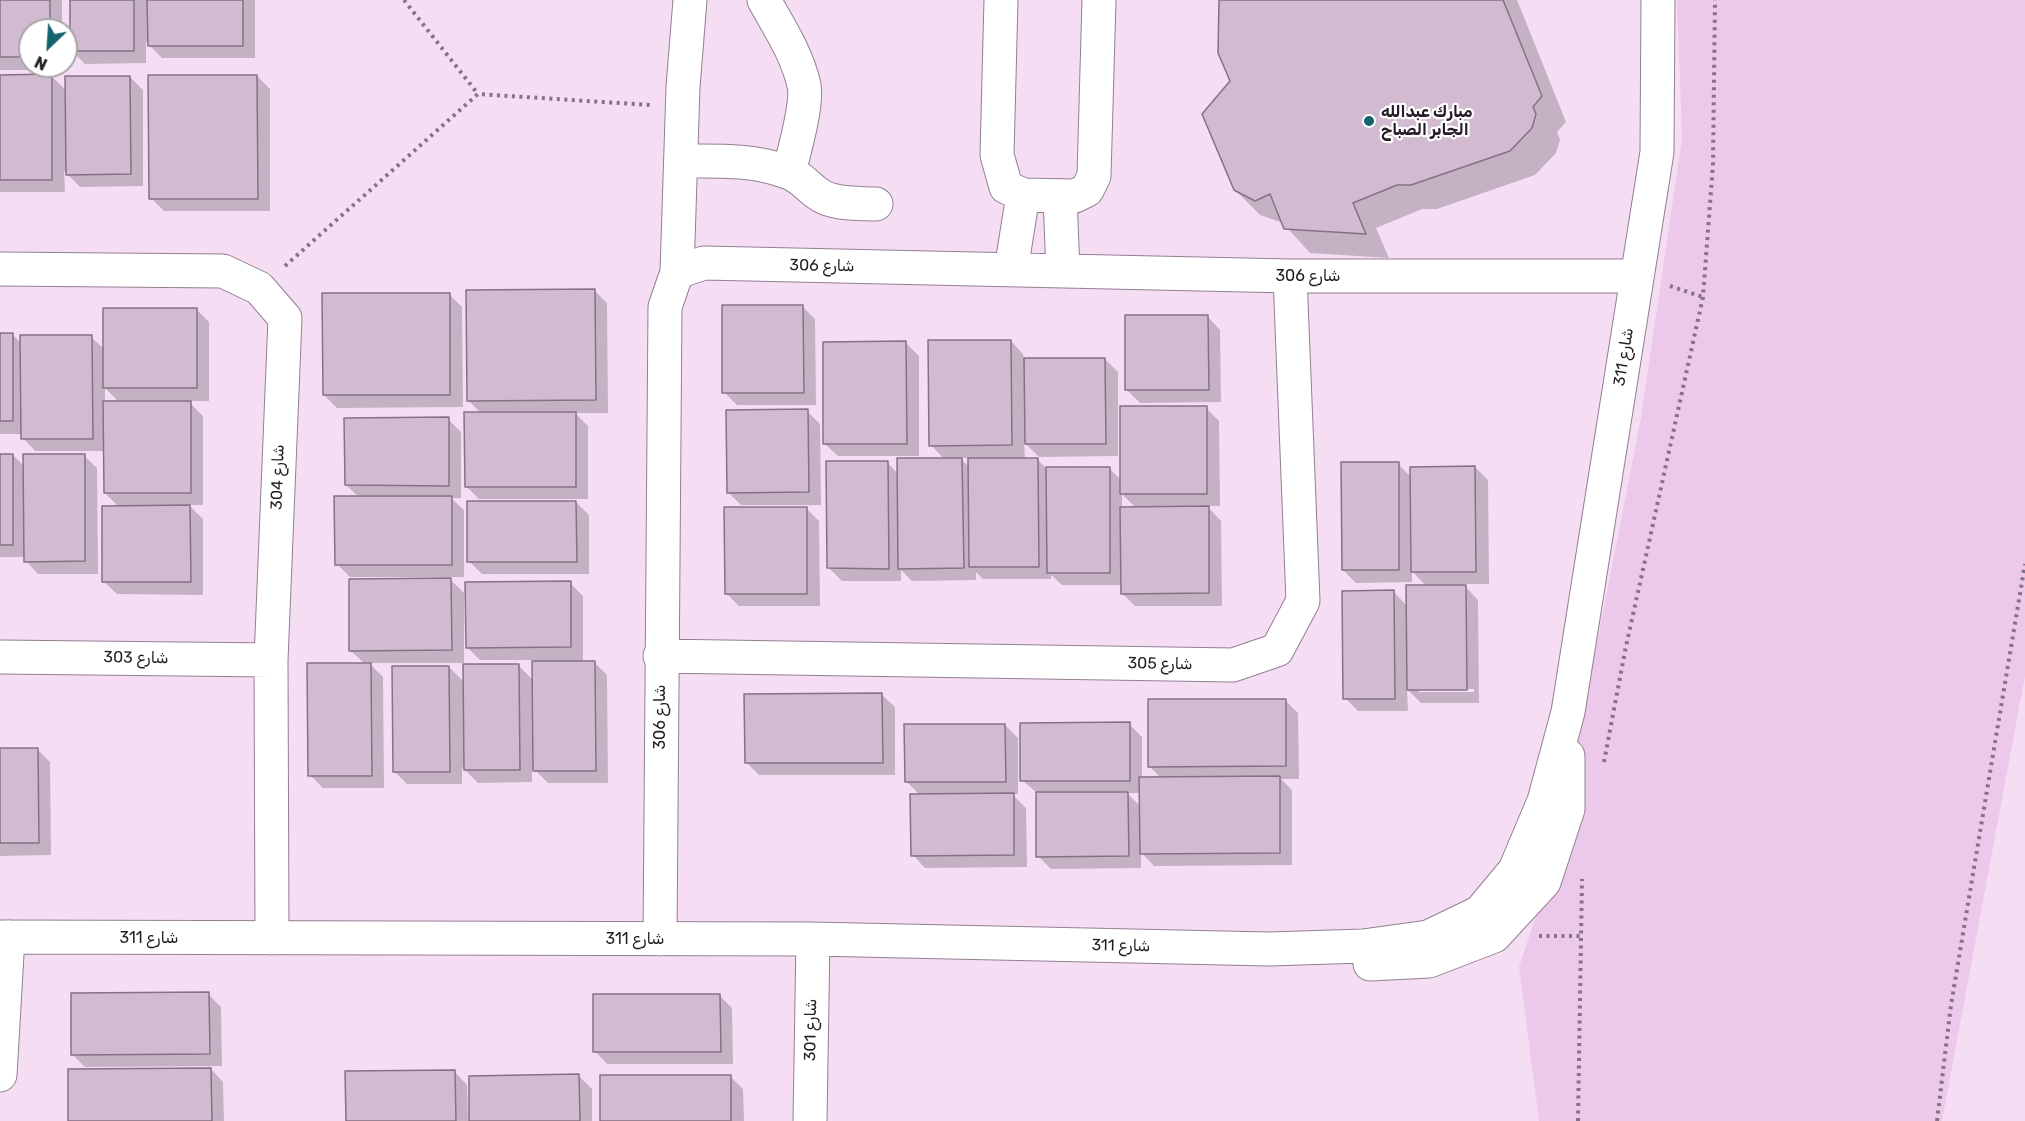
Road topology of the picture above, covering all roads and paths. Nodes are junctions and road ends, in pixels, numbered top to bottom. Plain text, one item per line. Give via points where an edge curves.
1 (404, 0) edge
2 (690, 0) edge
3 (764, 0) edge
4 (1001, 0) edge
5 (1099, 0) edge
6 (1658, 0) edge
7 (1715, 0) edge
8 (478, 94) junction
9 (682, 107) junction
10 (681, 161) junction
11 (789, 172) junction
12 (1023, 195) junction
13 (1060, 197) junction
14 (876, 204) dead end
15 (0, 269) edge
16 (1011, 270) junction
17 (1063, 271) junction
18 (677, 272) junction
19 (1290, 276) junction
20 (1637, 276) junction
21 (259, 288) junction
22 (2025, 564) edge
23 (660, 656) junction
24 (0, 657) edge
25 (271, 660) junction
26 (1603, 764) dead end
27 (1582, 878) dead end
28 (4, 937) edge
29 (272, 938) junction
30 (660, 939) junction
31 (813, 939) junction
32 (0, 1075) edge
33 (810, 1121) edge
34 (1578, 1121) edge
35 (1937, 1121) edge

1 - 8 path
2 - 9 street
3 - 11 street via 794,55 804,87
4 - 12 street via 997,155 1006,187
5 - 13 street via 1094,176 1087,190
6 - 20 street, شارع 311 via 1657,152
7 - 26 path via 1713,164 1703,297
8 - 9 path
8 - 21 path
9 - 10 street
10 - 11 street via 737,161
10 - 18 street
11 - 14 street via 818,194 842,202
12 - 13 street
12 - 16 street
13 - 17 street
15 - 21 street, شارع 304 via 224,271
16 - 17 street, شارع 306
16 - 18 street, شارع 306 via 704,263
17 - 19 street, شارع 306
18 - 23 street, شارع 306 via 665,307
19 - 20 street, شارع 306
19 - 23 street, شارع 305 via 1303,601 1277,650 1233,665
20 - 31 street, شارع 311 via 1568,712 1544,801 1515,870 1480,912 1428,937 1363,946 1269,949
21 - 25 street, شارع 304 via 285,318
22 - 35 path via 1951,1005
23 - 30 street, شارع 306
24 - 25 street, شارع 303
25 - 29 street, شارع 304
27 - 34 path
28 - 29 street, شارع 311
28 - 32 street
29 - 30 street, شارع 311
30 - 31 street, شارع 311
31 - 33 street, شارع 301

